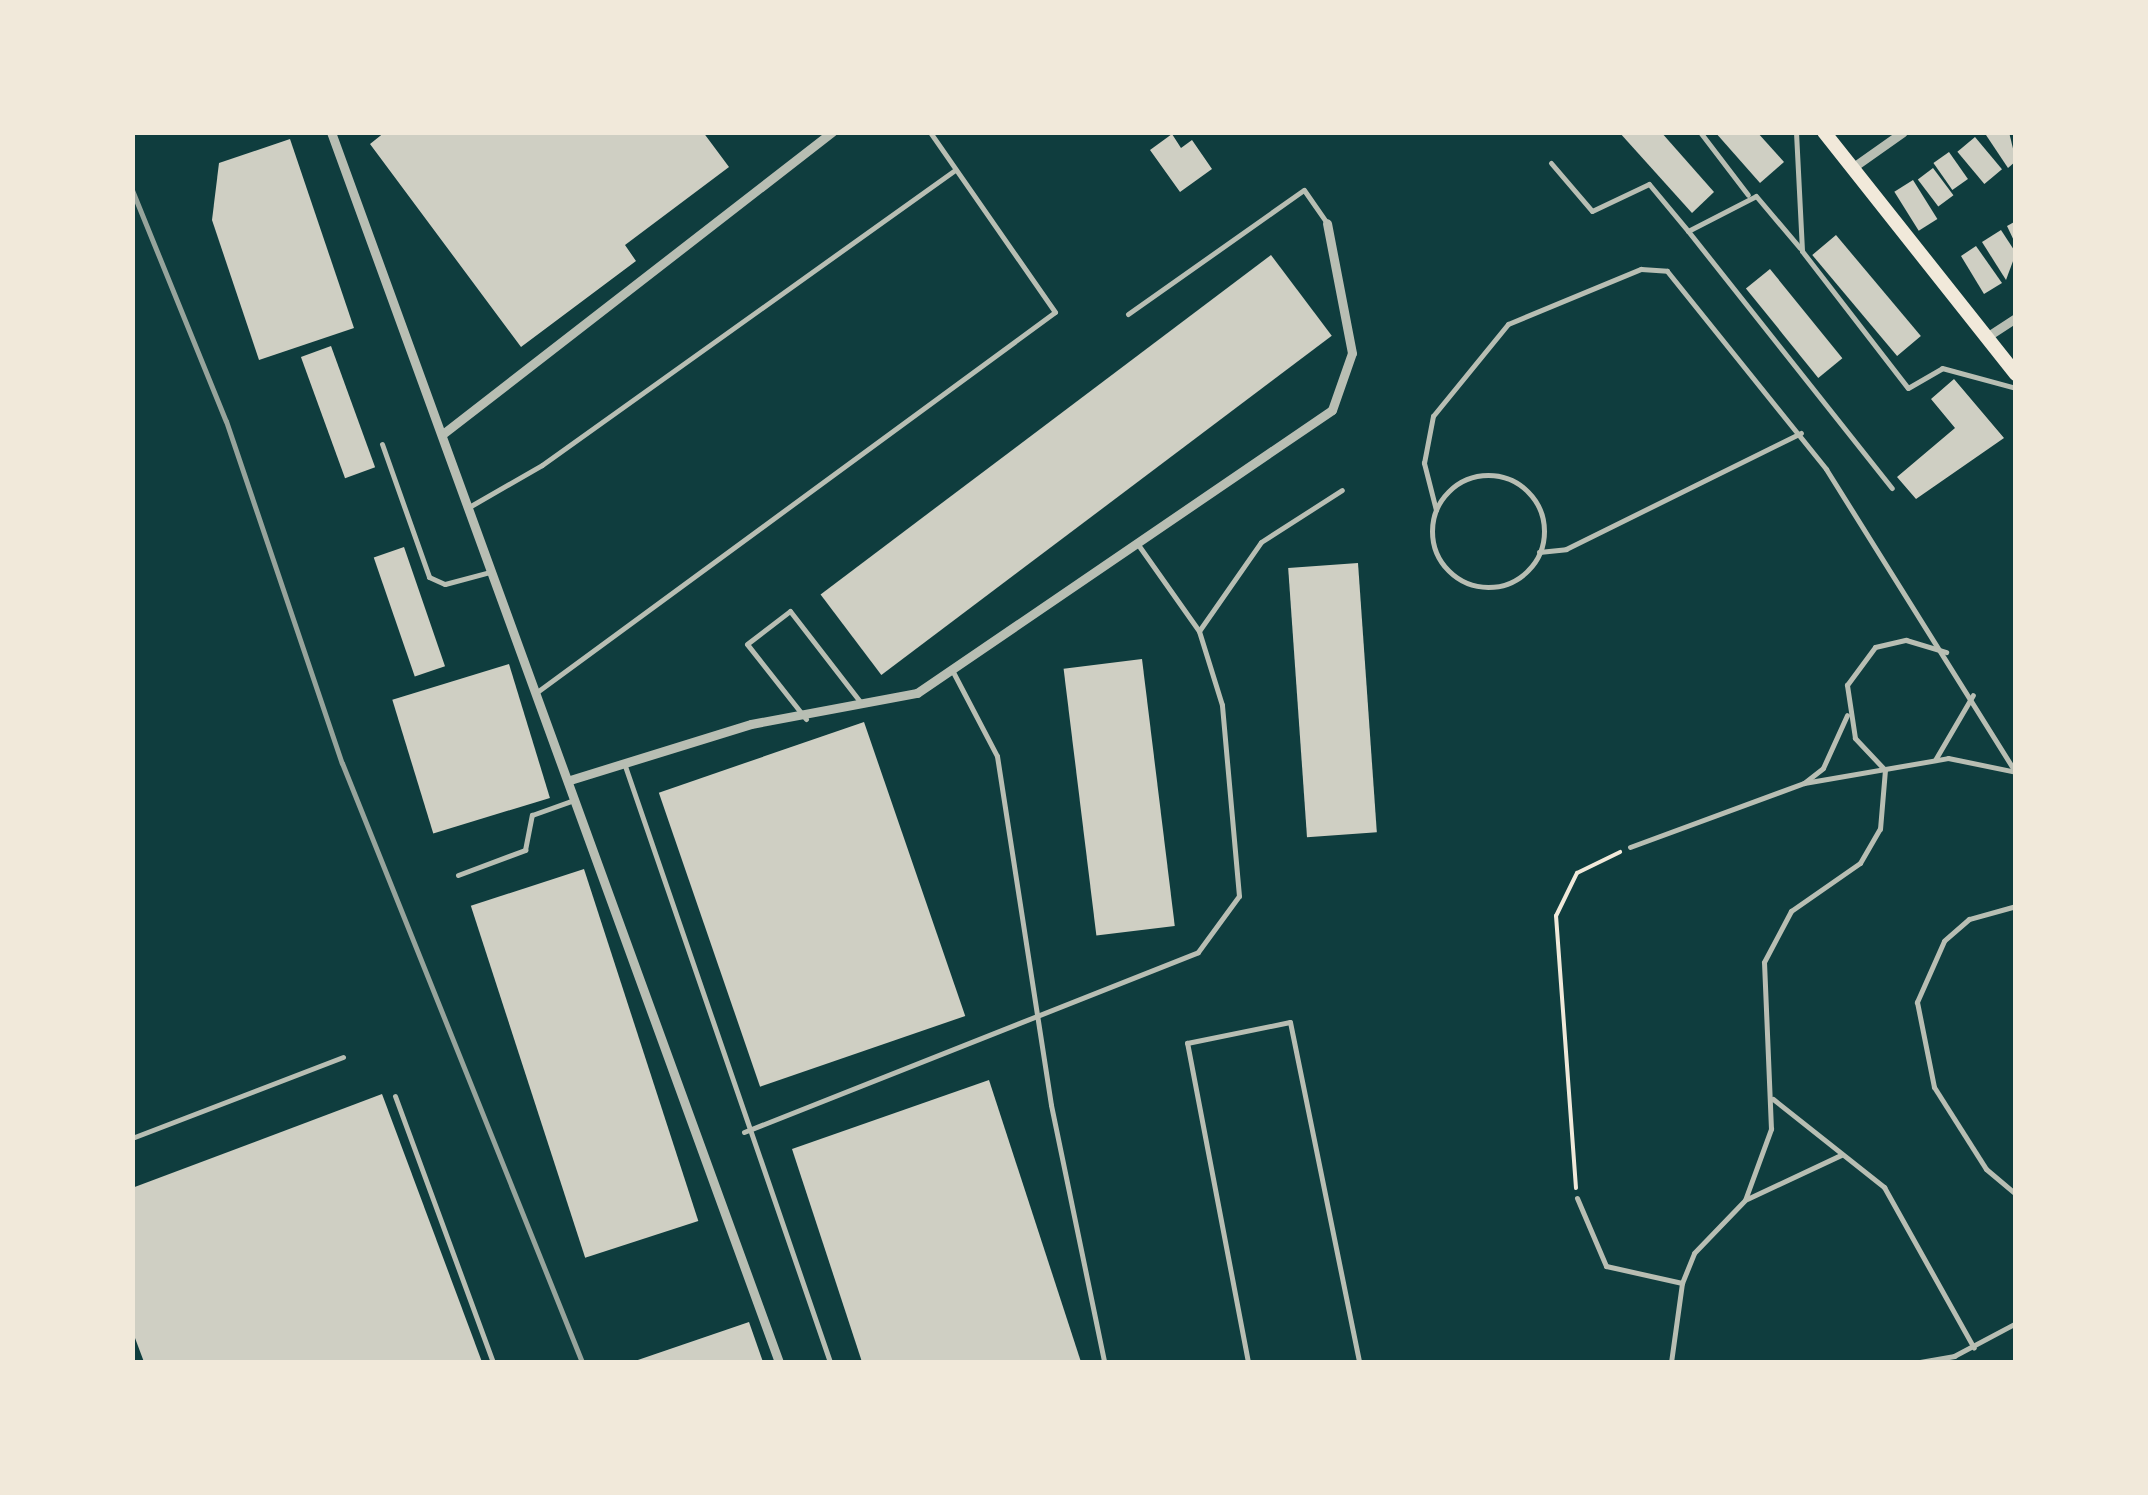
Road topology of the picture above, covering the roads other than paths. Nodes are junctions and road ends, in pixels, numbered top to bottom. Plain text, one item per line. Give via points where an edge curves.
1 (332, 132) edge
2 (832, 132) edge
3 (930, 132) edge
4 (1700, 132) edge
5 (1796, 132) edge
6 (1824, 132) edge
7 (1904, 132) edge
8 (1552, 163) dead end
9 (1852, 168) junction
10 (956, 170) junction
11 (1748, 195) junction
12 (1327, 224) joint
13 (1688, 231) junction
14 (1802, 251) junction
15 (1128, 314) dead end
16 (2016, 318) edge
17 (1985, 338) junction
18 (2016, 374) edge
19 (2016, 388) edge
20 (444, 433) junction
21 (1801, 433) junction
22 (382, 444) dead end
23 (1892, 488) dead end
24 (1342, 490) dead end
25 (469, 506) junction
26 (1436, 510) junction
27 (1137, 543) junction
28 (1539, 552) junction
29 (493, 572) junction
30 (1199, 631) junction
31 (1949, 653) junction
32 (950, 668) junction
33 (537, 692) junction
34 (1973, 694) junction
35 (862, 706) junction
36 (1847, 715) junction
37 (806, 719) junction
38 (1934, 760) junction
39 (624, 763) junction
40 (1884, 770) junction
41 (2014, 770) edge
42 (570, 780) junction
43 (1804, 783) junction
44 (577, 799) junction
45 (1630, 847) road end
46 (458, 875) dead end
47 (2016, 906) edge
48 (1038, 1011) junction
49 (343, 1057) dead end
50 (395, 1096) dead end
51 (1773, 1099) junction
52 (744, 1132) junction
53 (132, 1138) edge
54 (1841, 1155) junction
55 (2016, 1194) edge
56 (1577, 1198) road end
57 (1744, 1200) junction
58 (1682, 1283) junction
59 (2016, 1323) edge
60 (1974, 1348) junction
61 (493, 1362) edge
62 (780, 1362) edge
63 (830, 1362) edge
64 (1104, 1362) edge
65 (1248, 1362) edge
66 (1358, 1362) edge
67 (1670, 1362) edge
68 (1920, 1362) edge

1 - 20 street
2 - 20 street
3 - 10 lane
4 - 11 lane
5 - 14 lane
6 - 9 main road
7 - 9 street
8 - 13 lane via 1592,211 1649,184
9 - 17 main road
10 - 25 lane via 542,465
10 - 33 lane via 1054,312
11 - 13 lane
11 - 14 lane
12 - 15 lane via 1304,190
12 - 27 street via 1352,353 1332,410
13 - 23 lane
14 - 19 lane via 1908,388 1942,368
16 - 17 street
17 - 18 main road
20 - 25 street
21 - 26 lane via 1685,284 1640,268 1508,324 1433,416 1424,463
21 - 28 lane via 1566,550
21 - 31 lane
22 - 29 lane via 429,576 445,584
24 - 30 lane via 1261,542
25 - 29 street
26 - 28 lane via 1466,479 1516,482 1538,508
26 - 28 lane via 1436,554 1463,582 1501,585
27 - 30 lane
27 - 32 street
29 - 33 street
30 - 48 lane via 1222,705 1239,896 1198,952
31 - 34 lane
31 - 36 lane via 1906,640 1875,647 1847,685
32 - 35 street via 916,693
32 - 48 lane via 997,756
33 - 42 street
34 - 38 lane
34 - 41 lane
35 - 37 street
35 - 37 lane via 790,611 747,644
36 - 40 lane
36 - 43 lane via 1823,768
37 - 39 street via 752,724
38 - 40 lane
38 - 41 lane
39 - 42 street
39 - 52 lane
40 - 43 lane
40 - 51 lane via 1873,848 1791,911 1764,962
42 - 44 street
43 - 45 lane
44 - 46 lane via 532,815 525,850
44 - 62 street
47 - 55 lane via 1969,918 1944,941 1917,1002 1934,1087 1986,1169
48 - 52 lane
48 - 64 lane
49 - 53 lane
50 - 61 lane
51 - 54 lane
51 - 57 lane
52 - 63 lane
54 - 57 lane
54 - 60 lane via 1884,1187
56 - 58 lane via 1606,1266
57 - 58 lane via 1694,1252
58 - 67 lane
59 - 60 lane
60 - 68 lane
65 - 66 lane via 1187,1044 1290,1022

